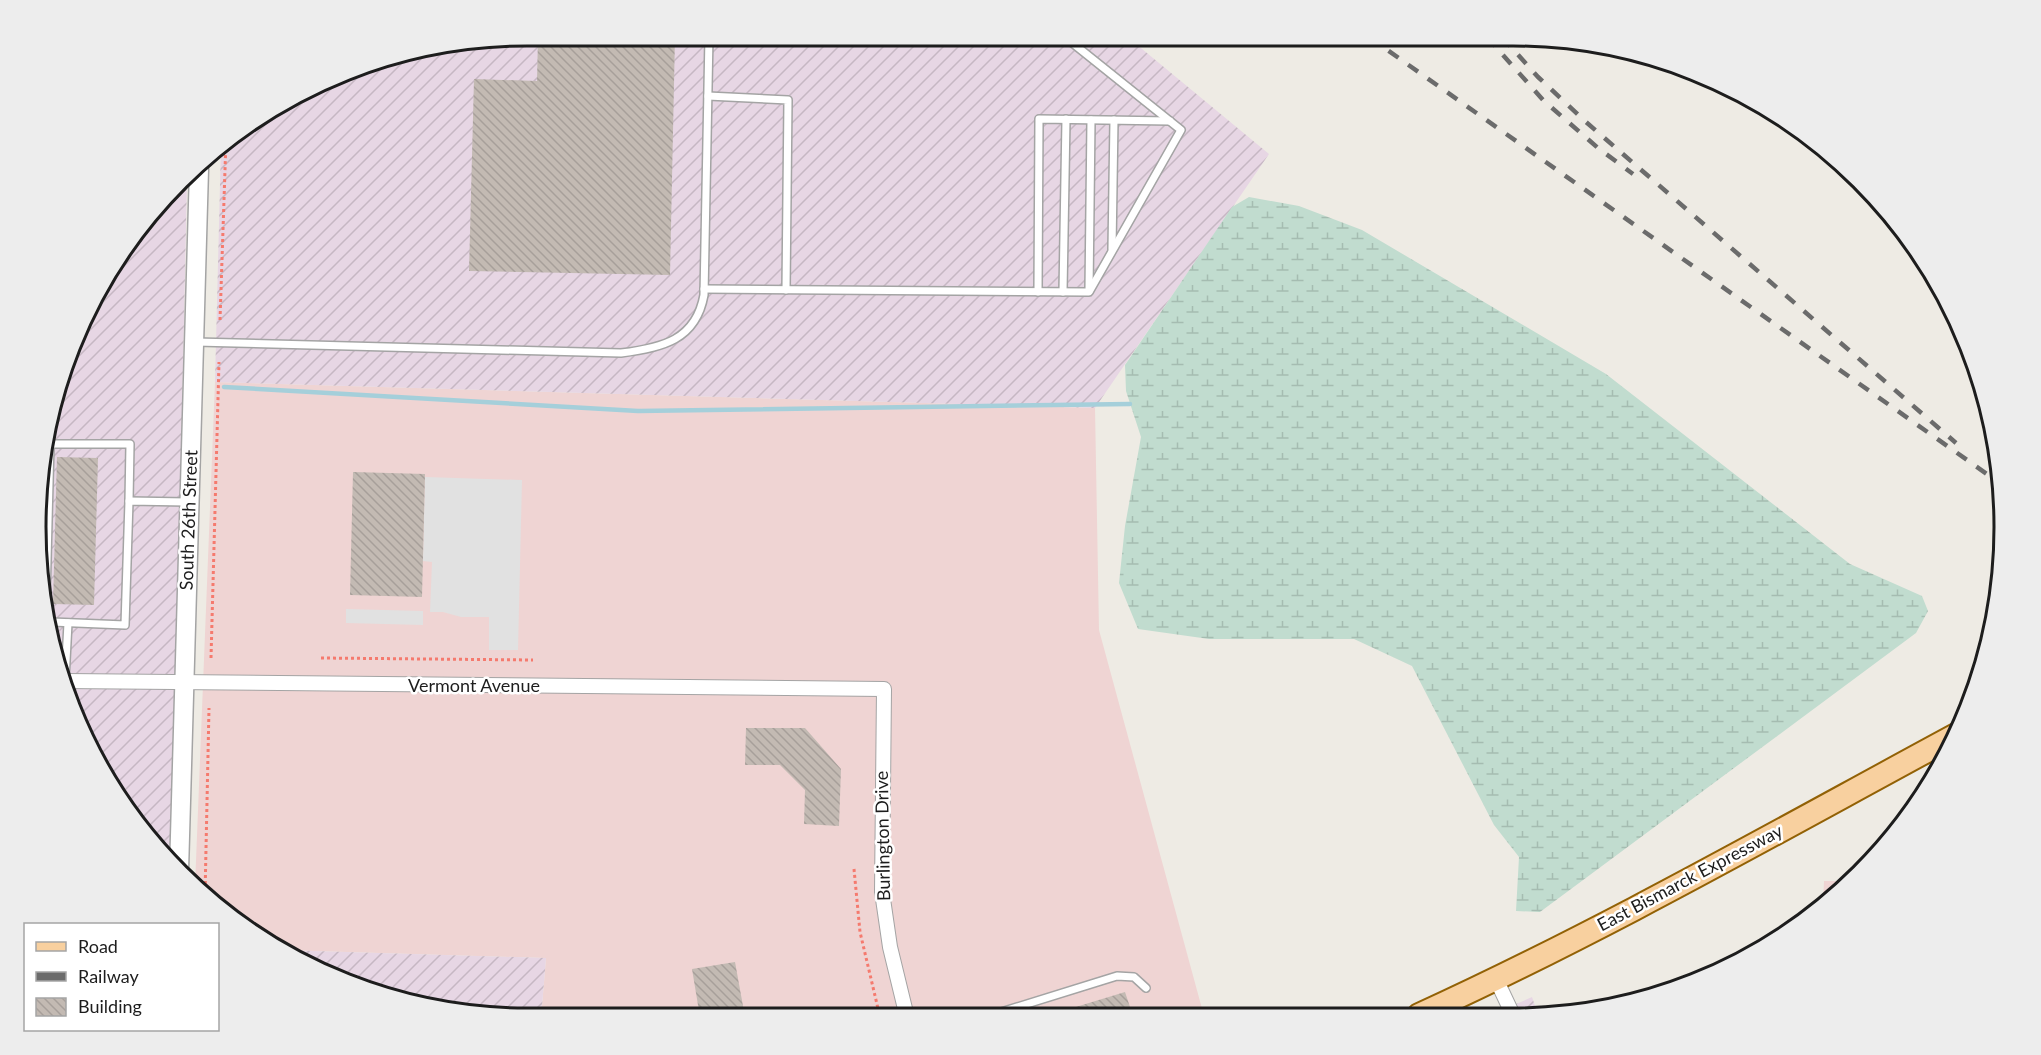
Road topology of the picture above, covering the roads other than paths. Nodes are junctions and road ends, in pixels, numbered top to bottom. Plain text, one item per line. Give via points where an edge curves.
1 (709, 46) edge
2 (1076, 46) edge
3 (708, 96) junction
4 (1066, 119) junction
5 (1091, 120) junction
6 (1114, 120) junction
7 (1170, 121) junction
8 (199, 176) edge
9 (1112, 252) junction
10 (704, 289) junction
11 (786, 290) junction
12 (1038, 292) junction
13 (1063, 292) junction
14 (1089, 292) junction
15 (194, 342) junction
16 (54, 444) edge
17 (49, 487) edge
18 (129, 501) junction
19 (190, 502) junction
20 (47, 548) edge
21 (56, 622) edge
22 (68, 623) junction
23 (66, 662) edge
24 (72, 681) edge
25 (184, 683) junction
26 (884, 690) joint
27 (1944, 741) edge
28 (179, 860) edge
29 (1496, 979) junction
30 (1146, 988) dead end
31 (905, 1008) edge
32 (1014, 1008) edge
33 (1434, 1008) edge
34 (1510, 1008) edge

1 - 3 lane
2 - 7 lane
3 - 10 lane
3 - 11 lane via 788,100
4 - 5 lane
4 - 12 lane via 1039,119
4 - 13 lane
5 - 6 lane
5 - 14 lane
6 - 7 lane
6 - 9 lane
7 - 9 lane via 1181,130
8 - 15 street, South 26th Street
9 - 14 lane
10 - 11 lane
10 - 15 lane via 701,312 692,327 659,345 621,353
11 - 12 lane
12 - 13 lane
13 - 14 lane
15 - 19 street, South 26th Street
16 - 18 lane via 130,444
17 - 20 lane
18 - 19 lane
18 - 22 lane via 125,625
19 - 25 street, South 26th Street
21 - 22 lane
22 - 23 lane
24 - 25 street, Vermont Avenue
25 - 26 street, Vermont Avenue
25 - 28 street, South 26th Street
26 - 31 street, Burlington Drive via 882,892
27 - 29 main road, East Bismarck Expressway
29 - 33 main road, East Bismarck Expressway
29 - 34 street
30 - 32 lane via 1134,977 1117,976

